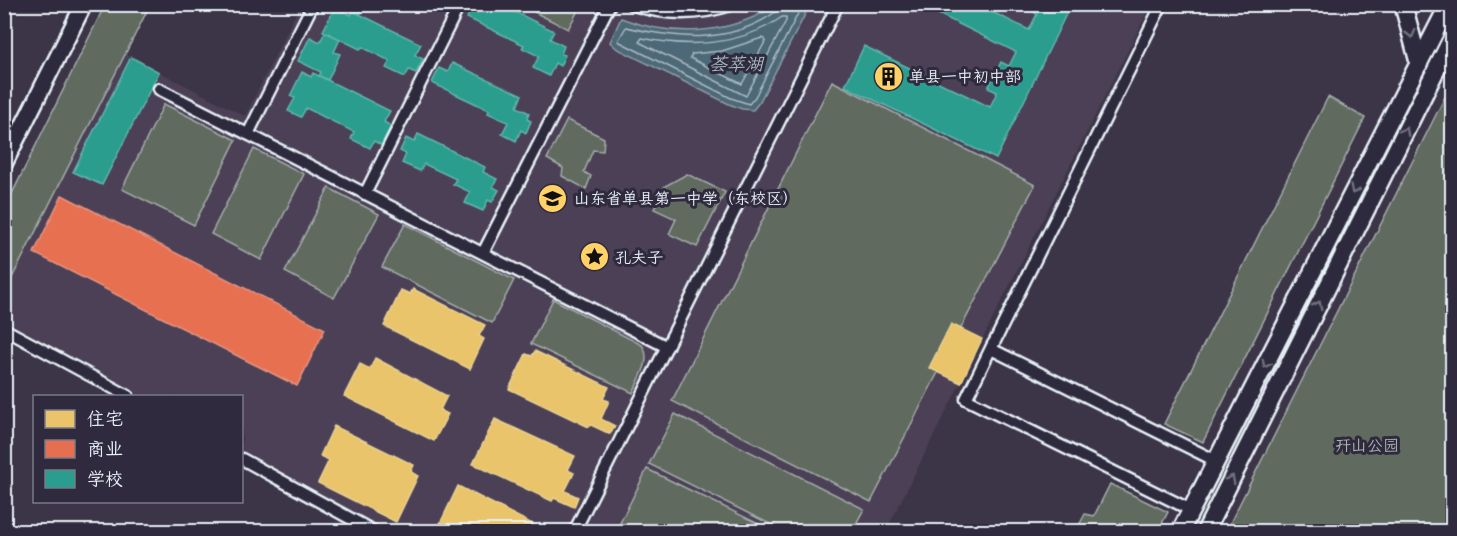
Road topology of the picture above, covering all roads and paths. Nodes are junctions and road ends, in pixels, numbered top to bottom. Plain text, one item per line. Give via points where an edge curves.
1 (84, 4) edge
2 (313, 4) edge
3 (460, 4) edge
4 (610, 4) edge
5 (631, 4) edge
6 (733, 4) edge
7 (838, 4) edge
8 (1162, 4) edge
9 (1403, 4) edge
10 (1449, 4) edge
11 (1452, 38) edge
12 (1419, 63) junction
13 (1452, 65) edge
14 (1435, 71) junction
15 (159, 89) dead end
16 (248, 134) junction
17 (4, 164) edge
18 (365, 194) junction
19 (483, 253) junction
20 (4, 329) edge
21 (995, 341) junction
22 (667, 347) junction
23 (126, 395) edge
24 (243, 460) edge
25 (1216, 461) junction
26 (1191, 510) junction
27 (375, 531) edge
28 (574, 531) edge
29 (1180, 531) edge
30 (1204, 531) edge

1 - 17 main road
2 - 16 street
3 - 18 street
4 - 19 street
5 - 6 street via 683,14
7 - 22 street
8 - 21 street
9 -> 12 main road
10 - 12 main road
11 - 14 main road
12 -> 25 main road
13 - 14 main road
30 -> 14 main road
15 - 16 street
16 - 18 street
18 - 19 street
19 - 22 street
20 - 23 street
21 - 25 street via 991,349
21 - 26 street via 966,399
22 - 28 street
24 - 27 street
25 - 26 main road
26 - 29 main road

